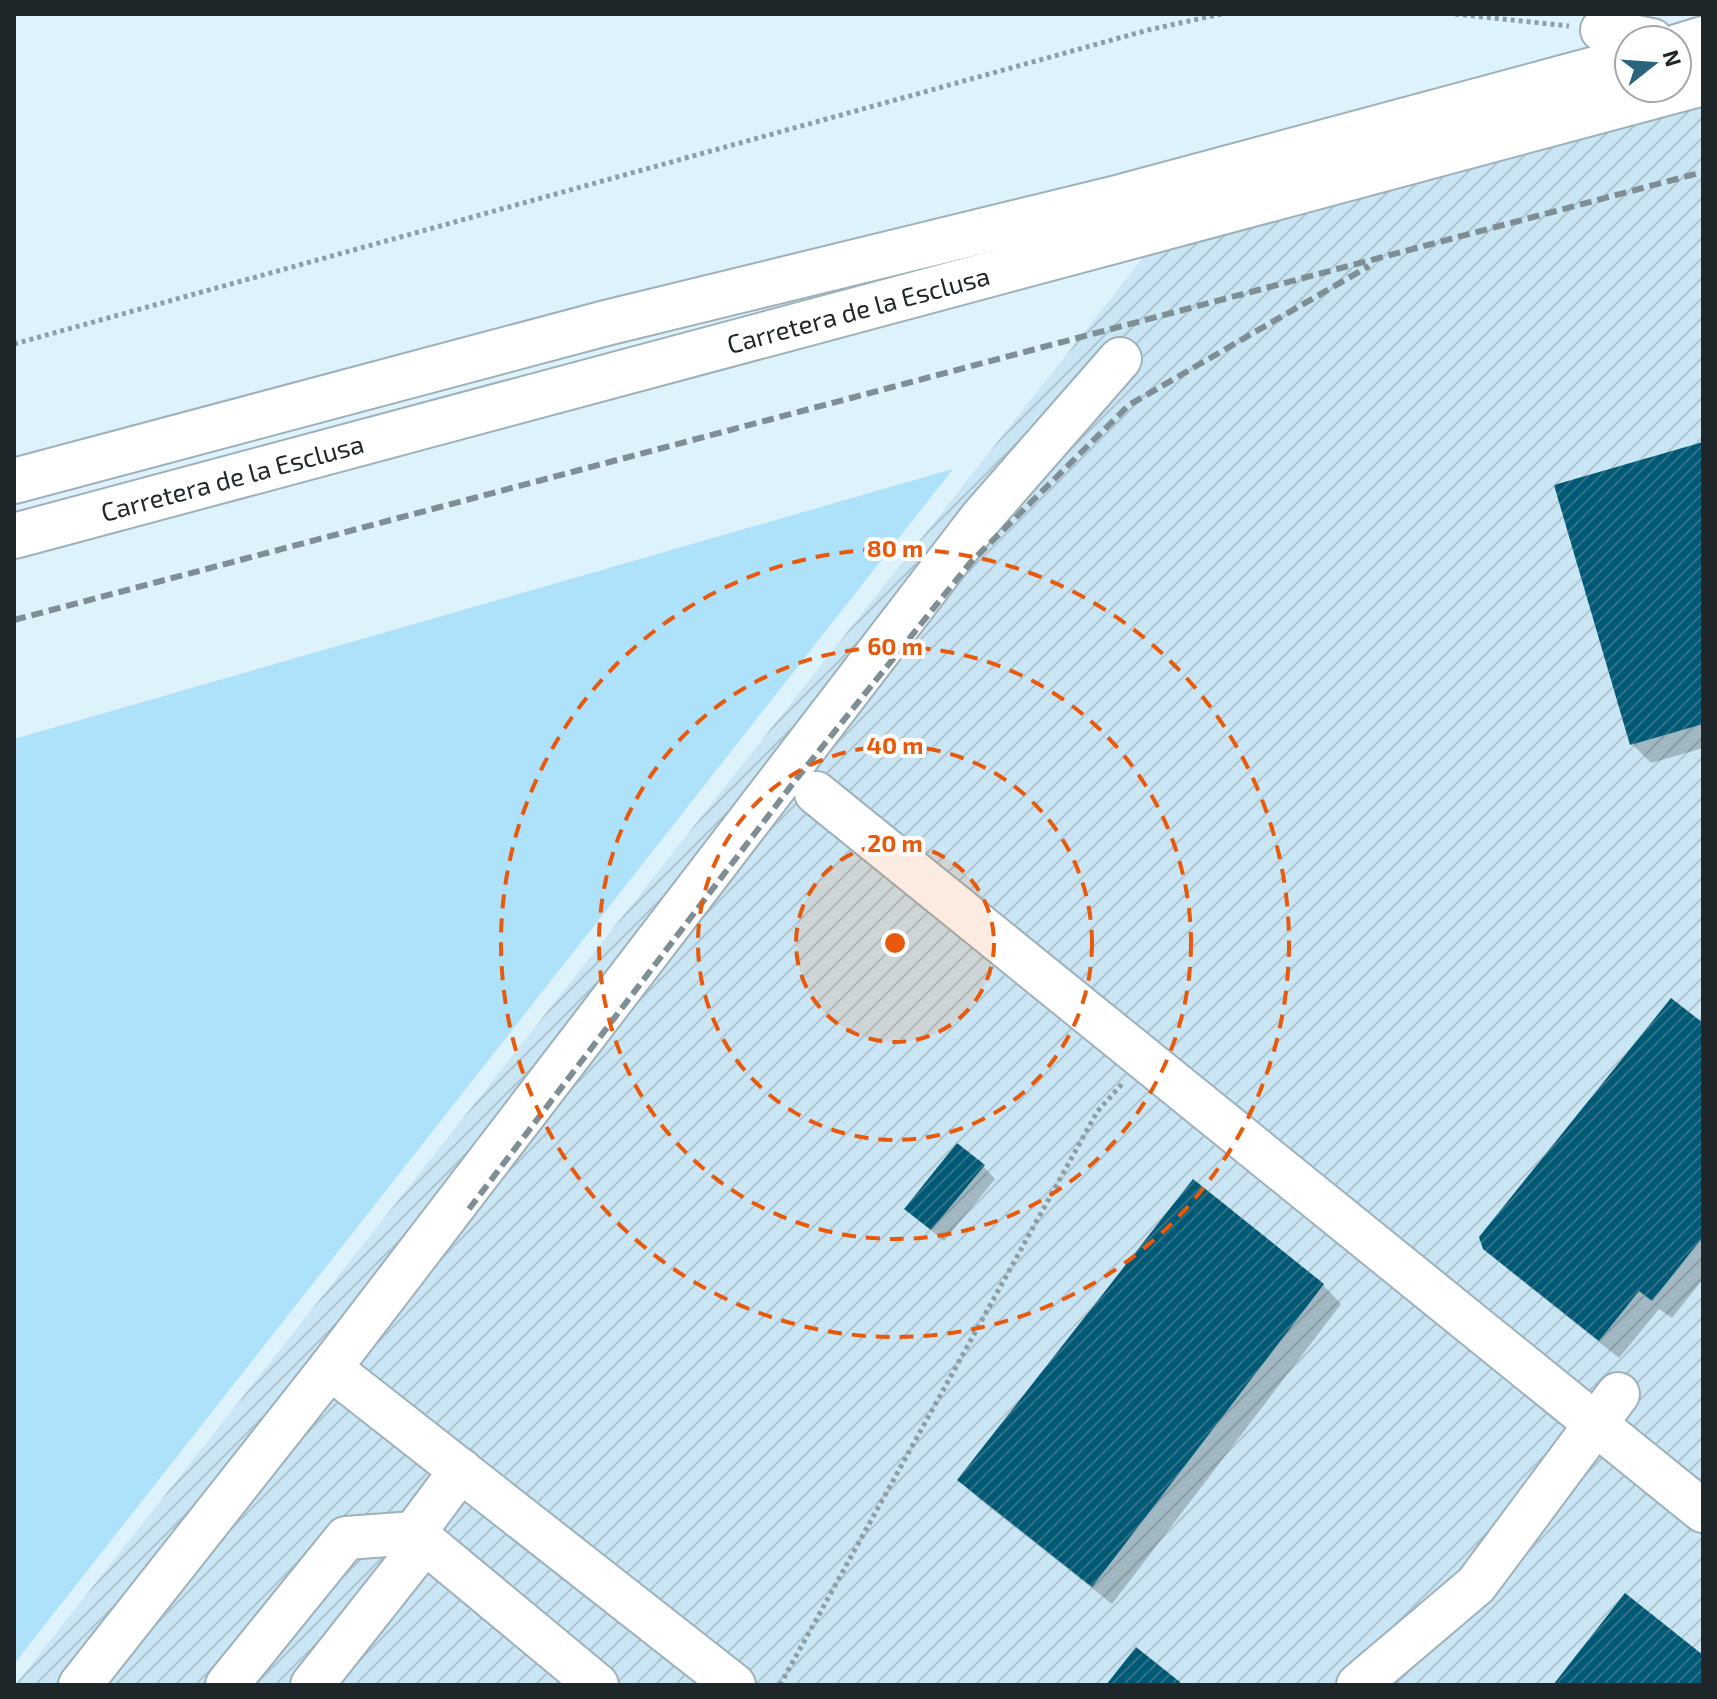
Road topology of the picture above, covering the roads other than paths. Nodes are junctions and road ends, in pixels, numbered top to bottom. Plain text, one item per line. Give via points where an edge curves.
1 (1613, 46) edge
2 (1703, 83) edge
3 (1120, 359) dead end
4 (14, 481) edge
5 (14, 536) edge
6 (816, 793) dead end
7 (330, 1368) junction
8 (1607, 1410) junction
9 (461, 1470) junction
10 (1703, 1511) edge
11 (420, 1538) junction
12 (80, 1685) edge
13 (227, 1685) edge
14 (312, 1685) edge
15 (597, 1685) edge
16 (734, 1685) edge
17 (1358, 1685) edge

1 - 4 highway via 1121,197 606,323
2 - 5 highway, Carretera de la Esclusa
3 - 7 street via 981,518
6 - 8 street via 1143,1059
7 - 9 street
7 - 12 street
8 - 10 street
8 - 17 street via 1476,1585
9 - 11 street
9 - 16 street
11 - 13 street via 346,1538
11 - 14 street
11 - 15 street

